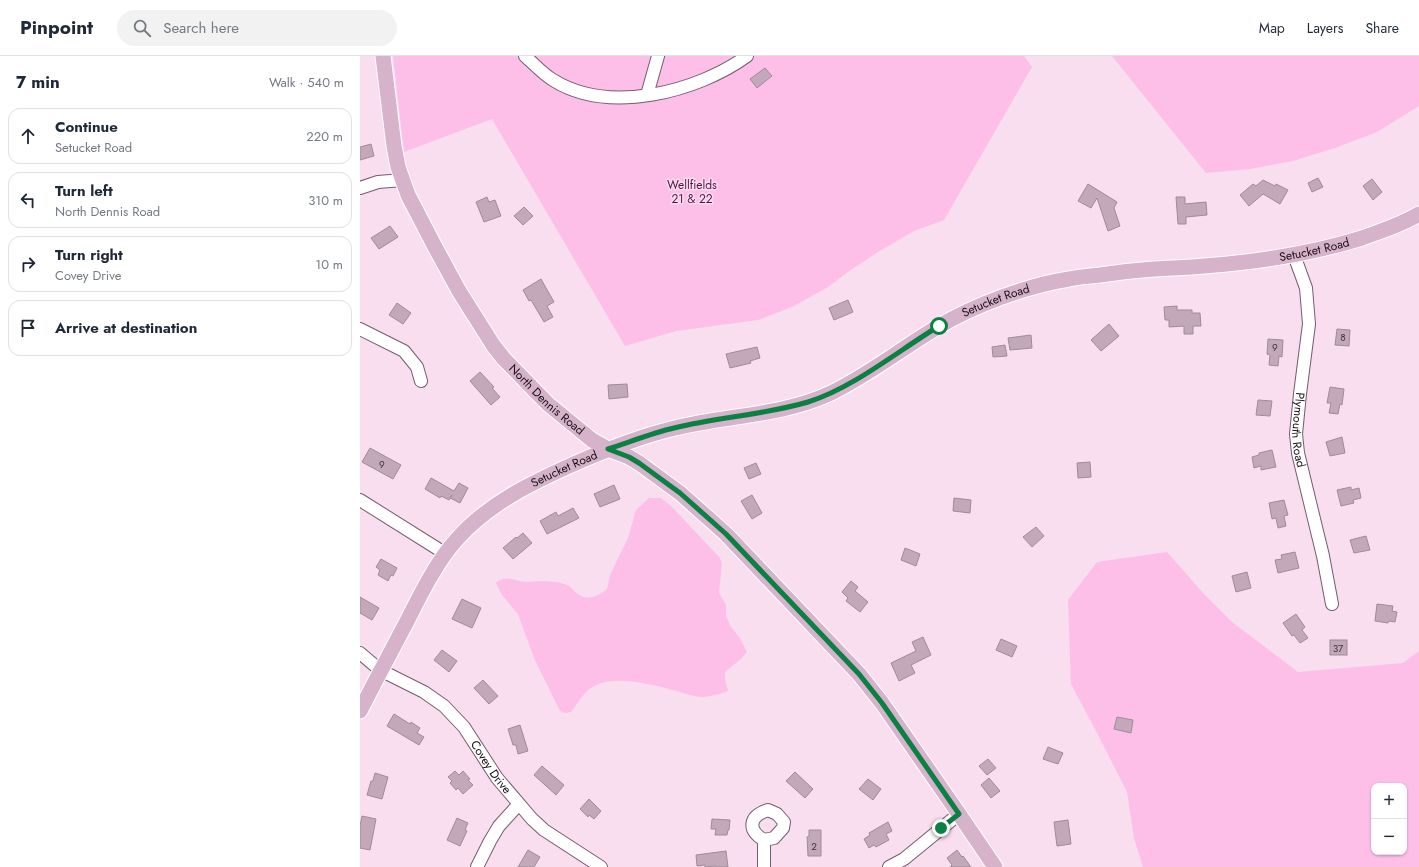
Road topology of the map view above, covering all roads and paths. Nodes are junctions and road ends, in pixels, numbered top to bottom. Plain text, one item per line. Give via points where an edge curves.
1 (383, 56) edge
2 (525, 56) edge
3 (658, 56) edge
4 (747, 56) edge
5 (647, 95) junction
6 (403, 180) junction
7 (360, 188) edge
8 (1419, 214) edge
9 (1294, 255) junction
10 (360, 329) edge
11 (421, 381) dead end
12 (608, 449) junction
13 (360, 500) edge
14 (446, 554) junction
15 (1332, 604) dead end
16 (360, 653) edge
17 (380, 670) junction
18 (360, 711) edge
19 (518, 805) junction
20 (959, 814) junction
21 (764, 840) dead end
22 (477, 867) edge
23 (601, 867) edge
24 (764, 867) edge
25 (889, 867) edge
26 (995, 867) edge

1 - 6 main road, North Dennis Road via 390,127
2 - 5 street via 552,80 588,94 606,97
3 - 5 street
4 - 5 street via 727,69 697,82
6 - 7 street via 378,182
6 - 12 main road, North Dennis Road via 408,195 445,266 504,359 570,424
8 - 9 main road, Setucket Road via 1380,232 1332,247
9 - 12 main road, Setucket Road via 1071,278 1030,288 954,318 852,382 809,402 759,414 675,428
9 - 15 street, Plymouth Road via 1306,288 1309,324 1296,434 1298,453
10 - 11 street via 404,351 417,367
12 - 14 main road, Setucket Road via 514,493 466,530
12 - 20 main road, North Dennis Road via 639,463 680,493 726,534 859,674
13 - 14 street
14 - 17 main road, Setucket Road
16 - 17 street, Covey Drive
17 - 18 main road, Setucket Road
17 - 19 street, Covey Drive via 424,692 444,706 464,727
19 - 22 street via 499,826
19 - 23 street, Covey Drive via 544,830
20 - 25 street via 904,859
20 - 26 main road, North Dennis Road
21 - 24 street

